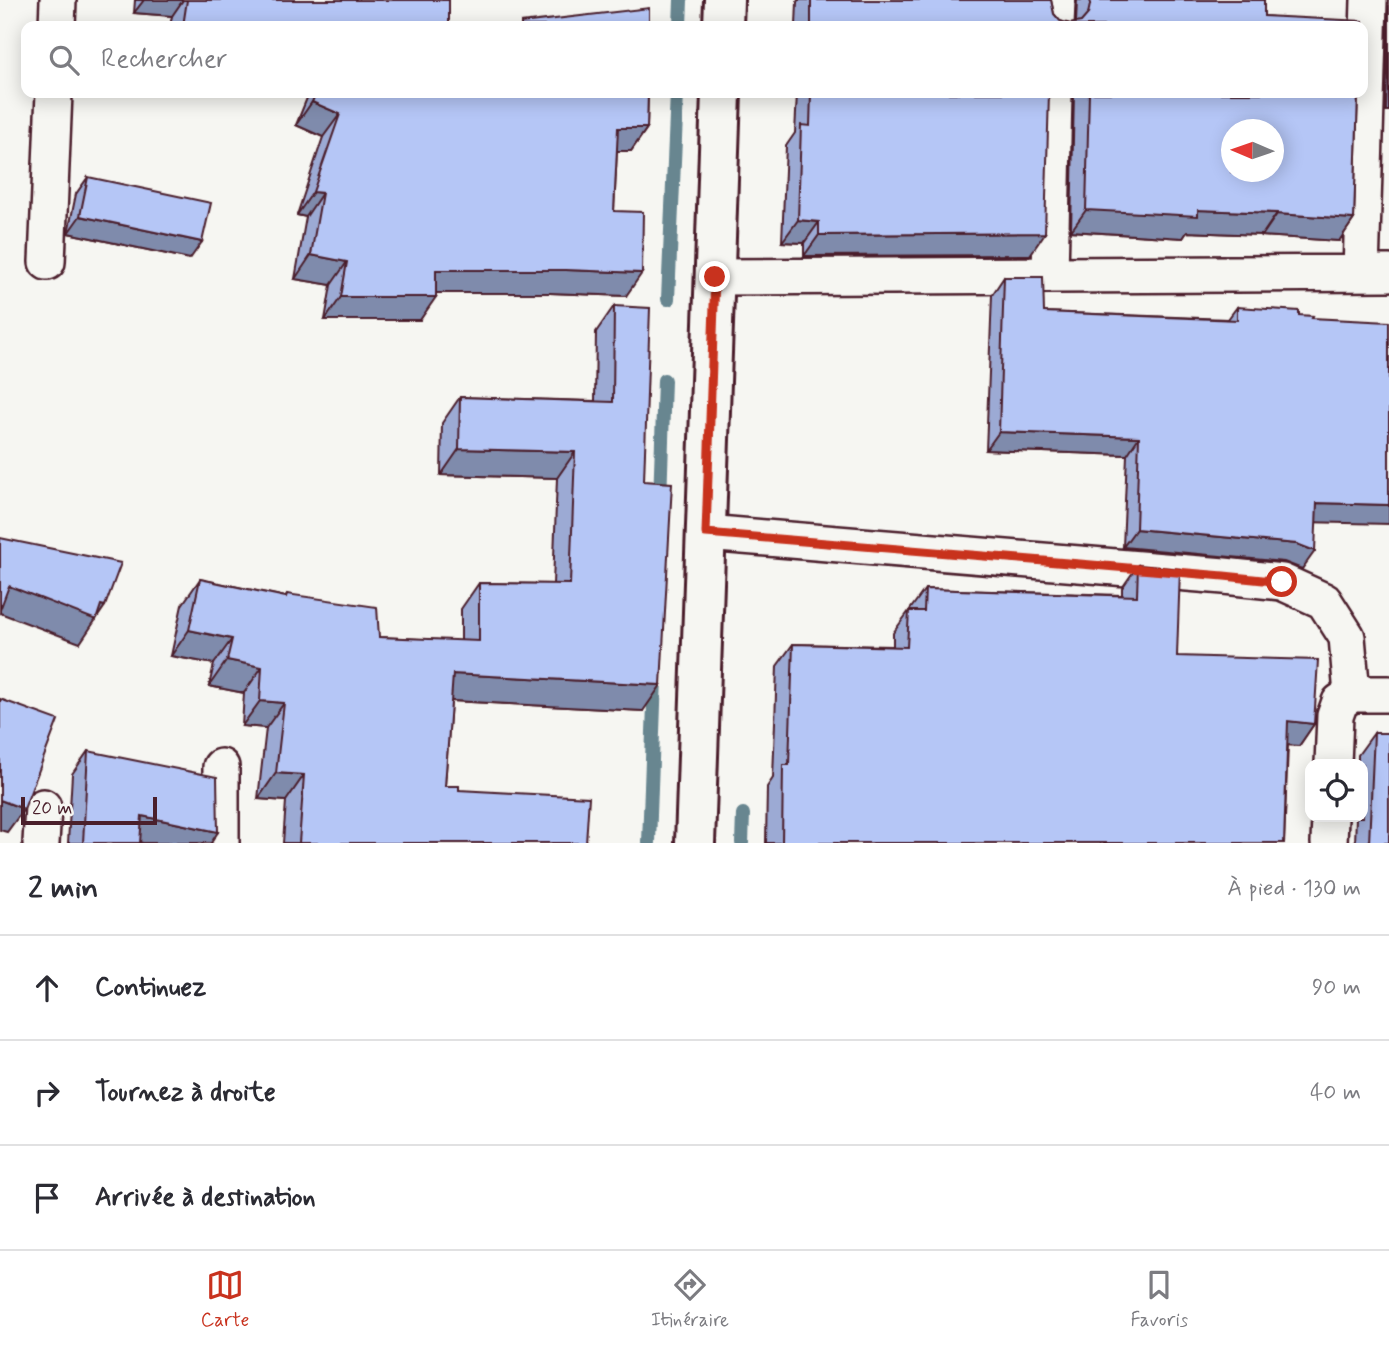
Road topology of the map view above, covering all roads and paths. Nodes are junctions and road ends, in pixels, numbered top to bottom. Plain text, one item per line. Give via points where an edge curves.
1 (58, 0) edge
2 (724, 0) edge
3 (1057, 0) edge
4 (1369, 0) edge
5 (57, 21) edge
6 (723, 21) edge
7 (1056, 21) edge
8 (54, 98) edge
9 (721, 98) edge
10 (1054, 98) edge
11 (1377, 140) edge
12 (47, 262) dead end
13 (1375, 273) edge
14 (1049, 275) junction
15 (715, 277) junction
16 (706, 533) junction
17 (1352, 694) junction
18 (1389, 694) edge
19 (1333, 759) edge
20 (221, 767) dead end
21 (43, 807) dead end
22 (1330, 822) edge
23 (41, 843) edge
24 (221, 843) edge
25 (695, 843) edge
26 (1329, 843) edge

1 - 5 street
2 - 6 street
3 - 7 street
4 - 11 street
8 - 12 street
9 - 15 street
10 - 14 street
11 - 13 street
13 - 14 street
14 - 15 street
15 - 16 street
16 - 17 street via 1282,582 1324,601 1347,637
16 - 25 street
17 - 18 street
17 - 19 street via 1340,702 1335,716
20 - 24 street
21 - 23 street
22 - 26 street

